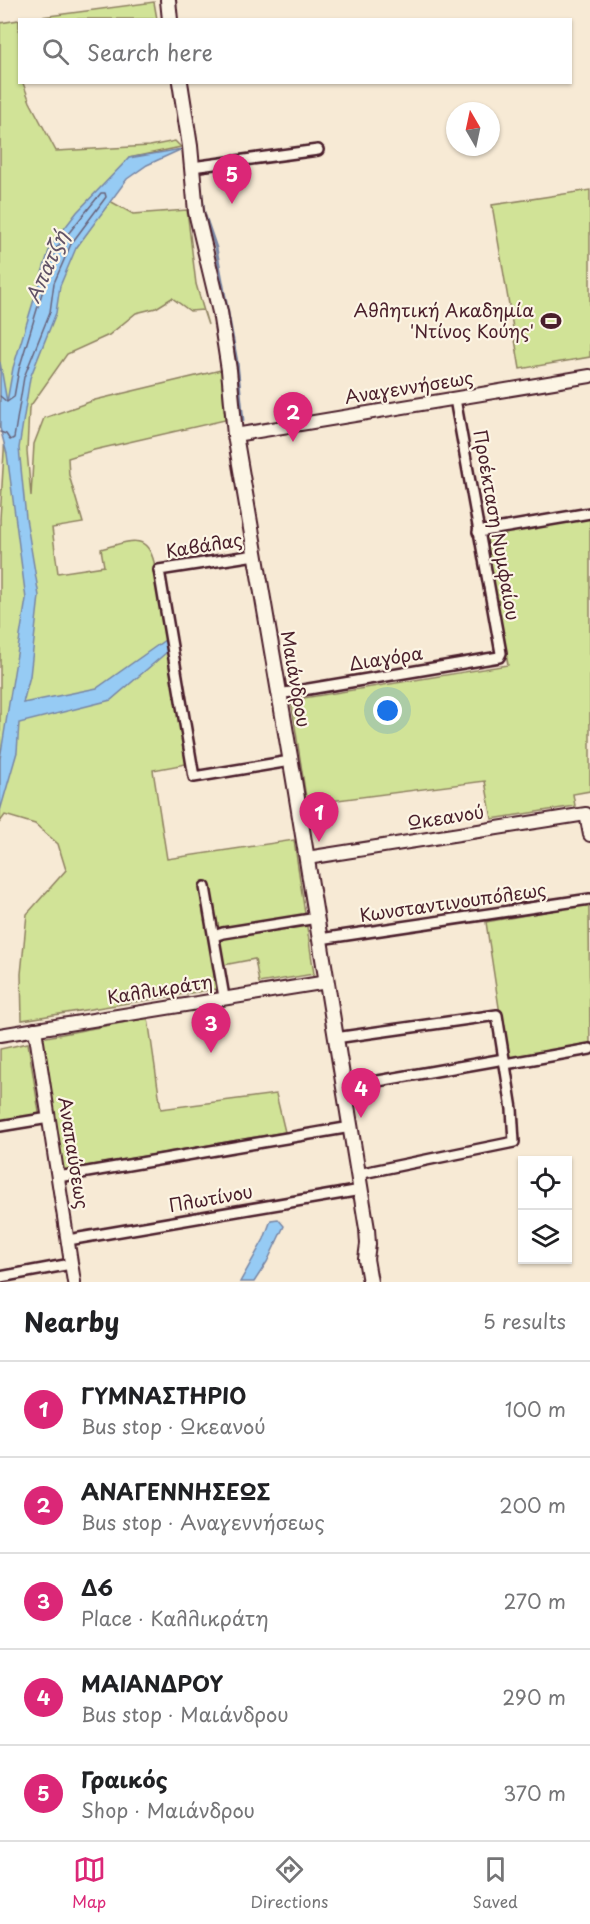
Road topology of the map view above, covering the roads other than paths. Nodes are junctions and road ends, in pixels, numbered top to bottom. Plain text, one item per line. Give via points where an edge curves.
1 (168, 0) edge
2 (170, 18) edge
3 (180, 84) edge
4 (318, 150) dead end
5 (192, 167) junction
6 (590, 376) edge
7 (455, 399) junction
8 (235, 435) junction
9 (590, 513) edge
10 (478, 532) junction
11 (255, 555) junction
12 (499, 657) joint
13 (279, 694) junction
14 (290, 761) junction
15 (588, 812) edge
16 (590, 835) edge
17 (307, 858) junction
18 (205, 887) dead end
19 (590, 899) edge
20 (317, 918) junction
21 (214, 936) junction
22 (320, 939) junction
23 (327, 982) junction
24 (224, 997) junction
25 (35, 1029) junction
26 (0, 1035) edge
27 (336, 1038) junction
28 (590, 1049) edge
29 (504, 1061) junction
30 (344, 1087) junction
31 (49, 1118) junction
32 (0, 1126) edge
33 (351, 1127) junction
34 (358, 1174) junction
35 (58, 1177) junction
36 (361, 1190) junction
37 (68, 1240) junction
38 (71, 1264) junction
39 (0, 1277) edge
40 (74, 1282) edge
41 (370, 1282) edge

1 - 2 main road
3 - 5 main road, Μαιάνδρου
4 - 5 street
5 - 8 main road, Μαιάνδρου via 196,212 229,370
6 - 7 street, Αναγεννήσεως
7 - 8 street, Αναγεννήσεως
7 - 10 street, Προέκταση Νυμφαίου
8 - 11 main road, Μαιάνδρου
9 - 10 street
10 - 12 street, Προέκταση Νυμφαίου
11 - 13 main road, Μαιάνδρου
11 - 14 street, Καβάλας via 159,570 194,777
12 - 13 street, Διαγόρα
13 - 14 main road, Μαιάνδρου
14 - 17 main road, Μαιάνδρου
15 - 16 street
15 - 17 street, Ωκεανού
17 - 20 main road, Μαιάνδρου
18 - 21 street
19 - 22 street, Κωνσταντινουπόλεως
20 - 21 street
20 - 22 main road, Μαιάνδρου
21 - 24 street
22 - 23 main road, Μαιάνδρου
23 - 24 street, Καλλικράτη
23 - 27 main road, Μαιάνδρου
24 - 25 street, Καλλικράτη
25 - 26 street, Καλλικράτη
25 - 31 street, Αναπαύσεως
27 - 29 street via 497,1015
27 - 30 main road, Μαιάνδρου
28 - 29 street
29 - 30 street
29 - 34 street via 514,1142
30 - 33 main road, Μαιάνδρου
31 - 32 street
31 - 35 street, Αναπαύσεως
33 - 34 main road, Μαιάνδρου
33 - 35 street
34 - 36 main road, Μαιάνδρου
35 - 37 street, Αναπαύσεως
36 - 37 street, Πλωτίνου
36 - 41 main road, Μαιάνδρου
37 - 38 street, Αναπαύσεως
38 - 39 street
38 - 40 street, Αναπαύσεως

